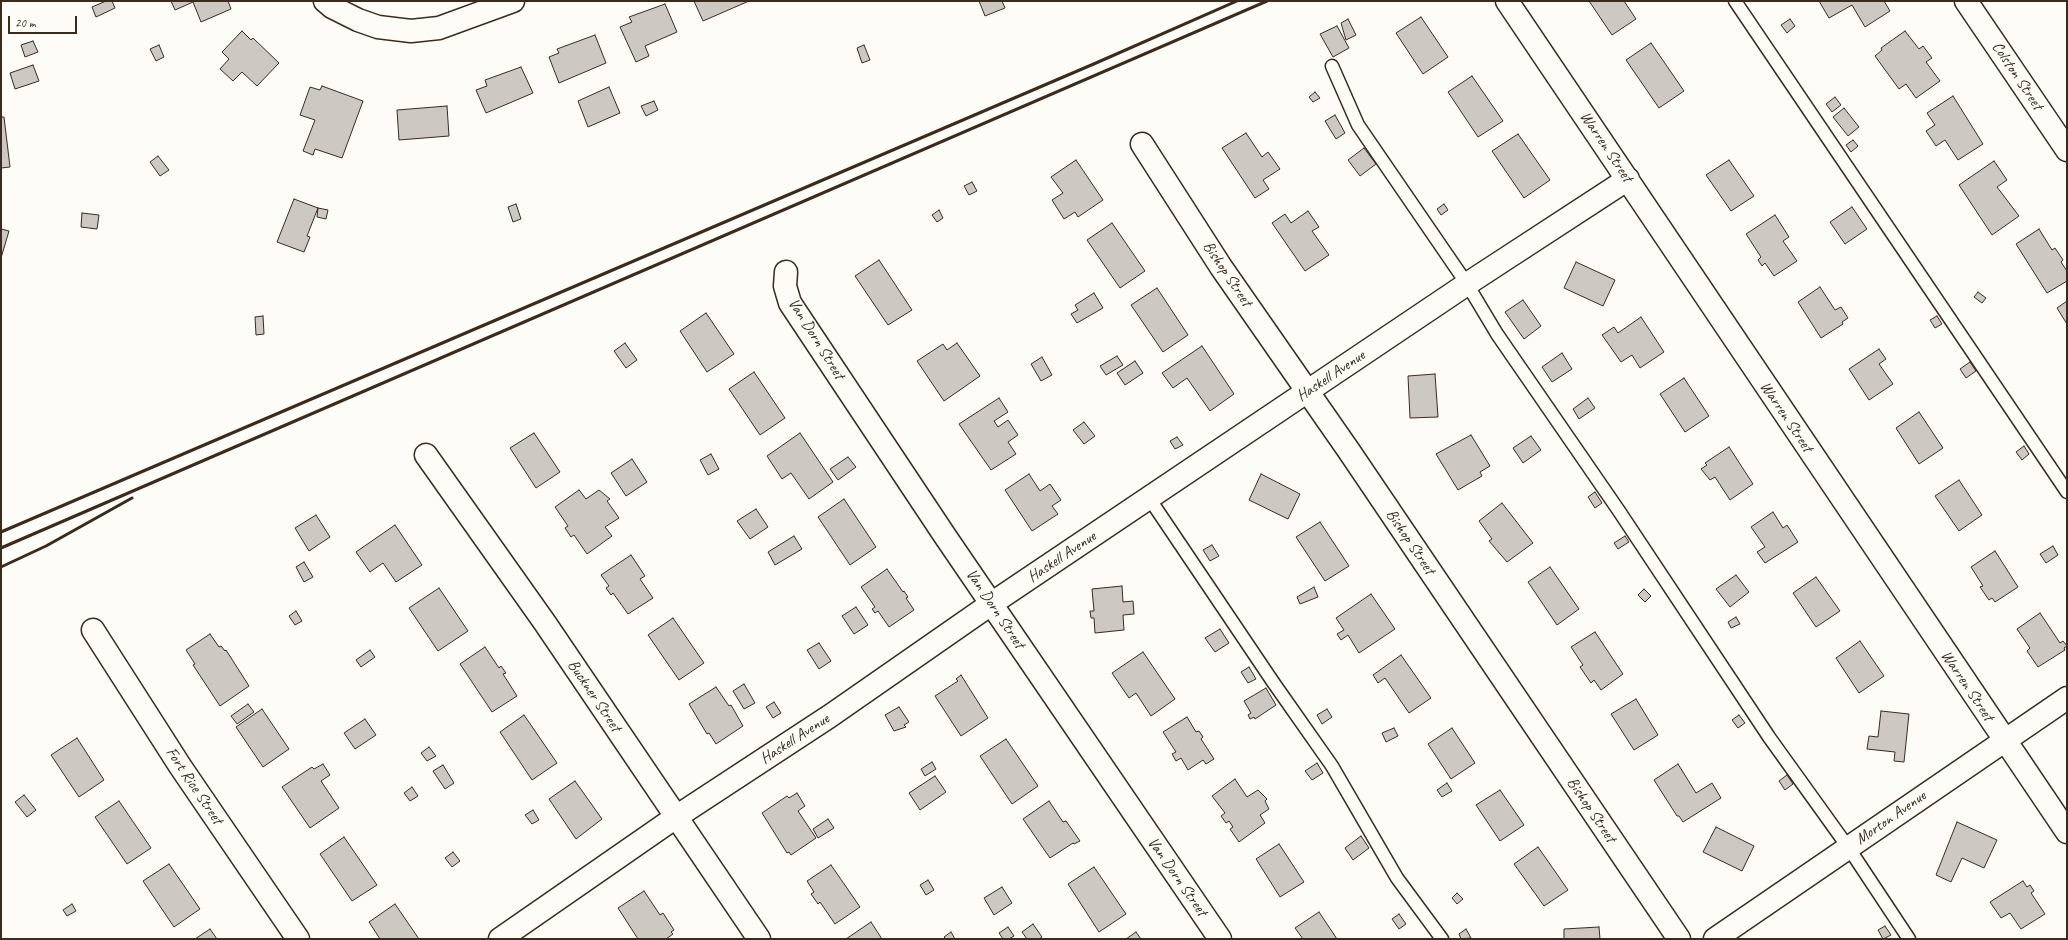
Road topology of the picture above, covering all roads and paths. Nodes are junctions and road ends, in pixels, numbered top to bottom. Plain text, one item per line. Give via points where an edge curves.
1 (325, 1) edge
2 (513, 1) edge
3 (1507, 1) edge
4 (1735, 1) edge
5 (1966, 1) edge
6 (1332, 66) dead end
7 (1142, 144) dead end
8 (2067, 150) edge
9 (1628, 179) junction
10 (786, 272) dead end
11 (1467, 284) junction
12 (1308, 392) junction
13 (426, 455) dead end
14 (2067, 492) edge
15 (1149, 498) junction
16 (991, 604) junction
17 (93, 630) dead end
18 (2067, 698) edge
19 (2004, 740) junction
20 (676, 817) junction
21 (2067, 832) edge
22 (1848, 847) junction
23 (298, 939) edge
24 (500, 939) edge
25 (759, 939) edge
26 (1220, 939) edge
27 (1442, 939) edge
28 (1679, 939) edge
29 (1715, 939) edge
30 (1909, 939) edge

1 - 2 street via 358,20 378,27 411,31 438,28
3 - 9 street, Warren Street
4 - 14 lane
5 - 8 street, Colston Street
6 - 11 lane via 1358,125
7 - 12 street, Bishop Street via 1221,267
9 - 11 street, Haskell Avenue
9 - 19 street, Warren Street
10 - 16 street, Van Dorn Street via 785,286 790,303
11 - 12 street, Haskell Avenue
11 - 22 lane via 1497,334 1619,511 1769,737
12 - 15 street, Haskell Avenue
12 - 28 street, Bishop Street
13 - 20 street, Buckner Street
15 - 16 street, Haskell Avenue
15 - 27 lane via 1332,766 1397,878
16 - 20 street, Haskell Avenue via 830,716
16 - 26 street, Van Dorn Street
17 - 23 street, Fort Rice Street via 180,766
18 - 19 street, Morton Avenue
19 - 21 street, Warren Street
19 - 22 street, Morton Avenue
20 - 24 street, Haskell Avenue
20 - 25 street, Buckner Street
22 - 29 street, Morton Avenue
22 - 30 lane

